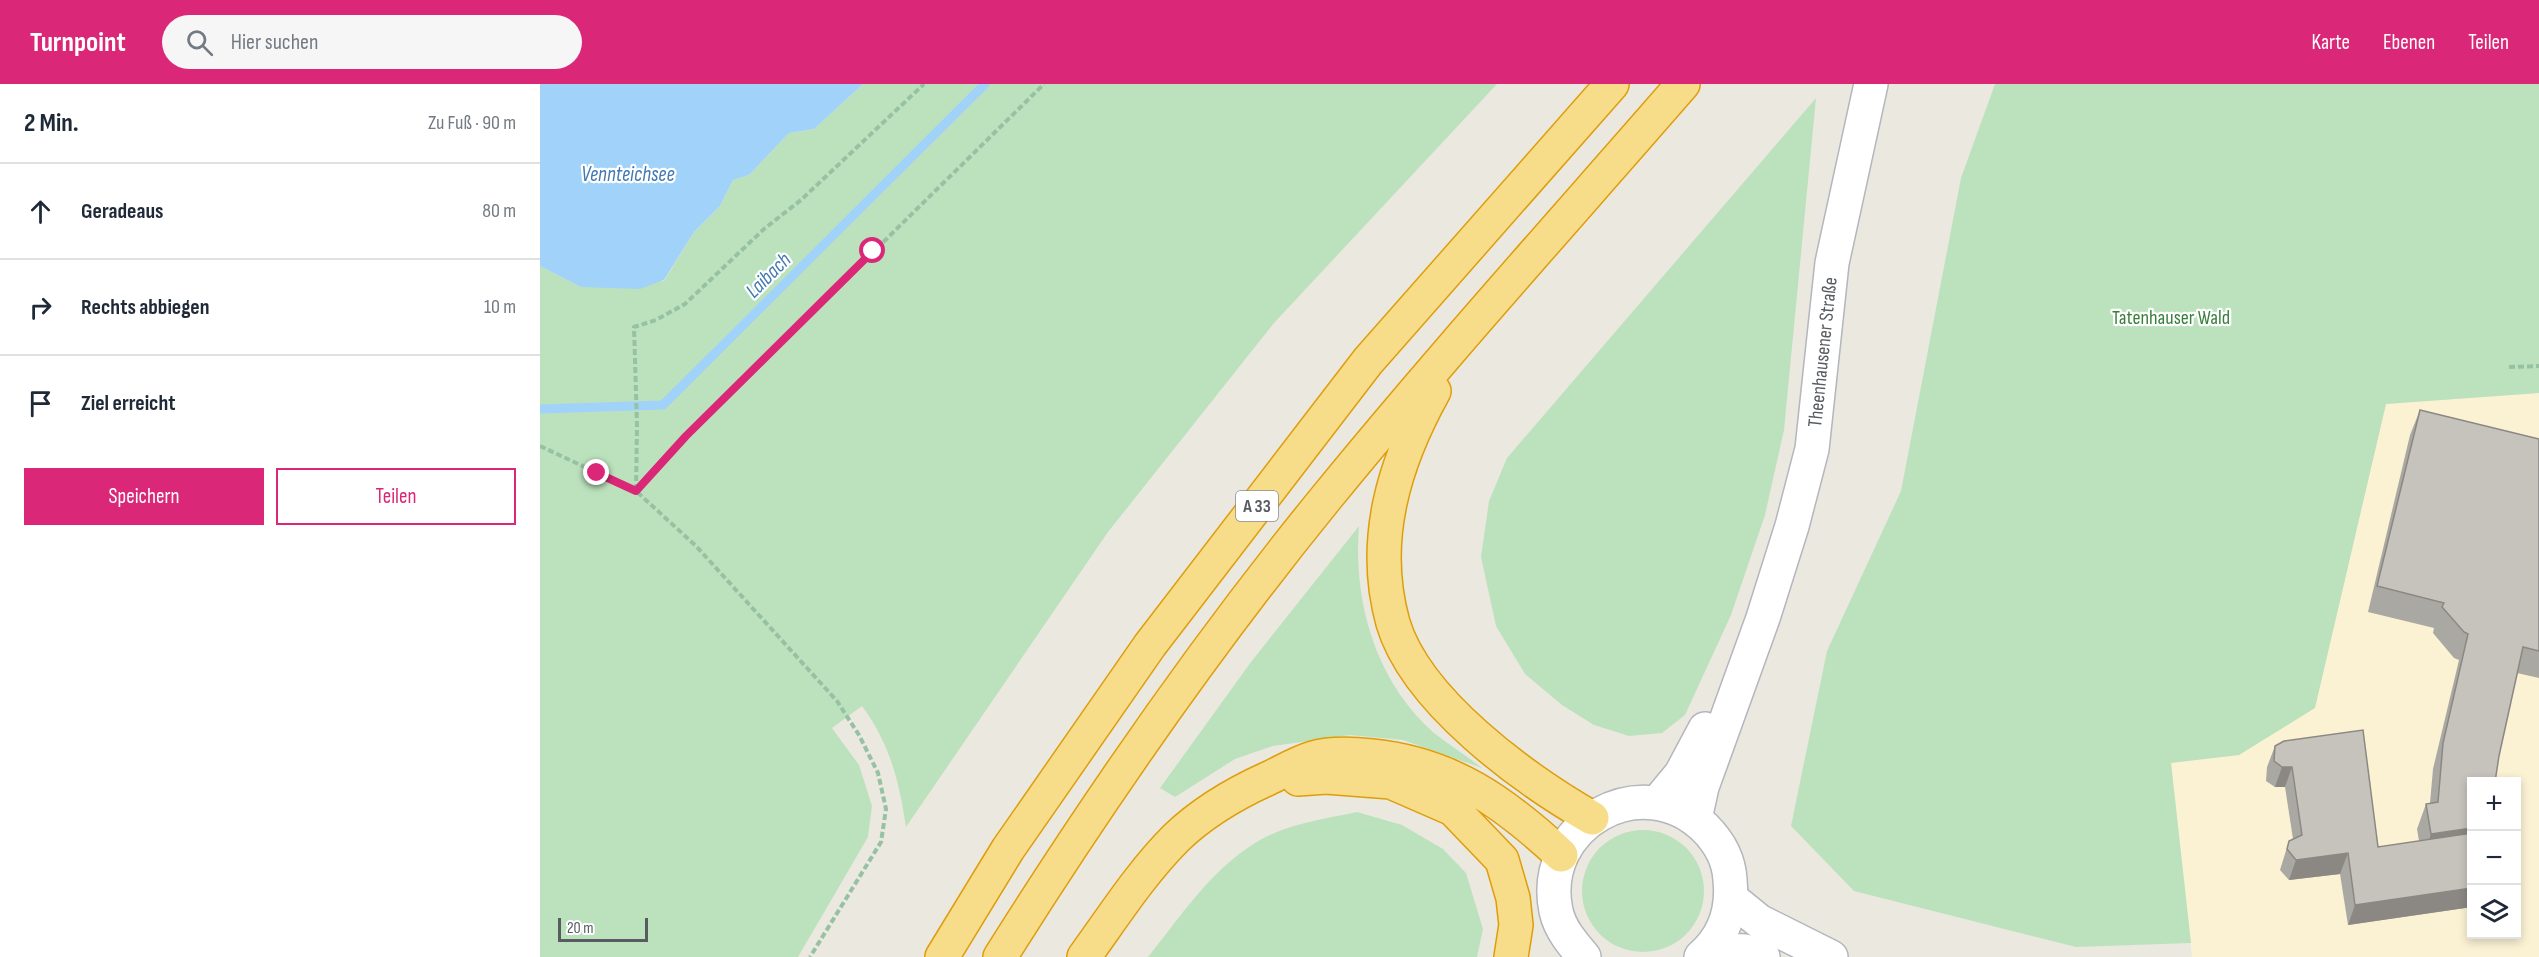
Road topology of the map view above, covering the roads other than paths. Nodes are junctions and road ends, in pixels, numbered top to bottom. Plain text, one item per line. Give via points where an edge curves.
1 (1612, 84) edge
2 (1683, 84) edge
3 (1871, 84) edge
4 (1465, 335) junction
5 (1763, 618) junction
6 (1260, 782) junction
7 (1657, 802) junction
8 (1592, 818) junction
9 (1695, 819) junction
10 (1561, 855) junction
11 (1732, 899) junction
12 (1570, 951) edge
13 (1706, 953) edge
14 (942, 957) edge
15 (1000, 957) edge
16 (1084, 957) edge
17 (1511, 957) edge
18 (1763, 957) edge
19 (1831, 957) edge

1 - 14 highway, A 33 via 1368,361 1259,503 1144,654 1008,849
2 - 4 highway, A 33
3 - 5 main road, Theenhausener Straße via 1832,264 1812,449
4 - 8 highway via 1417,423 1390,494 1383,535 1393,624 1413,664 1454,714 1549,794
4 - 15 highway, A 33 via 1326,498 1211,646 1076,836
5 - 7 main road, Theenhausener Straße via 1681,774
5 - 9 main road, Theenhausener Straße via 1702,787
6 - 10 highway via 1314,758 1356,754 1398,759 1441,771 1482,791 1524,820
6 - 16 highway via 1216,806 1177,838
6 - 17 highway via 1326,777 1391,782 1453,809 1502,860 1516,926
7 - 8 main road via 1623,804
7 - 9 main road
8 - 10 main road via 1574,834
9 - 11 main road via 1717,840 1729,868
10 - 12 main road via 1554,883 1556,911
11 - 13 main road via 1725,925
11 - 19 main road via 1759,921
13 - 18 main road via 1745,951

